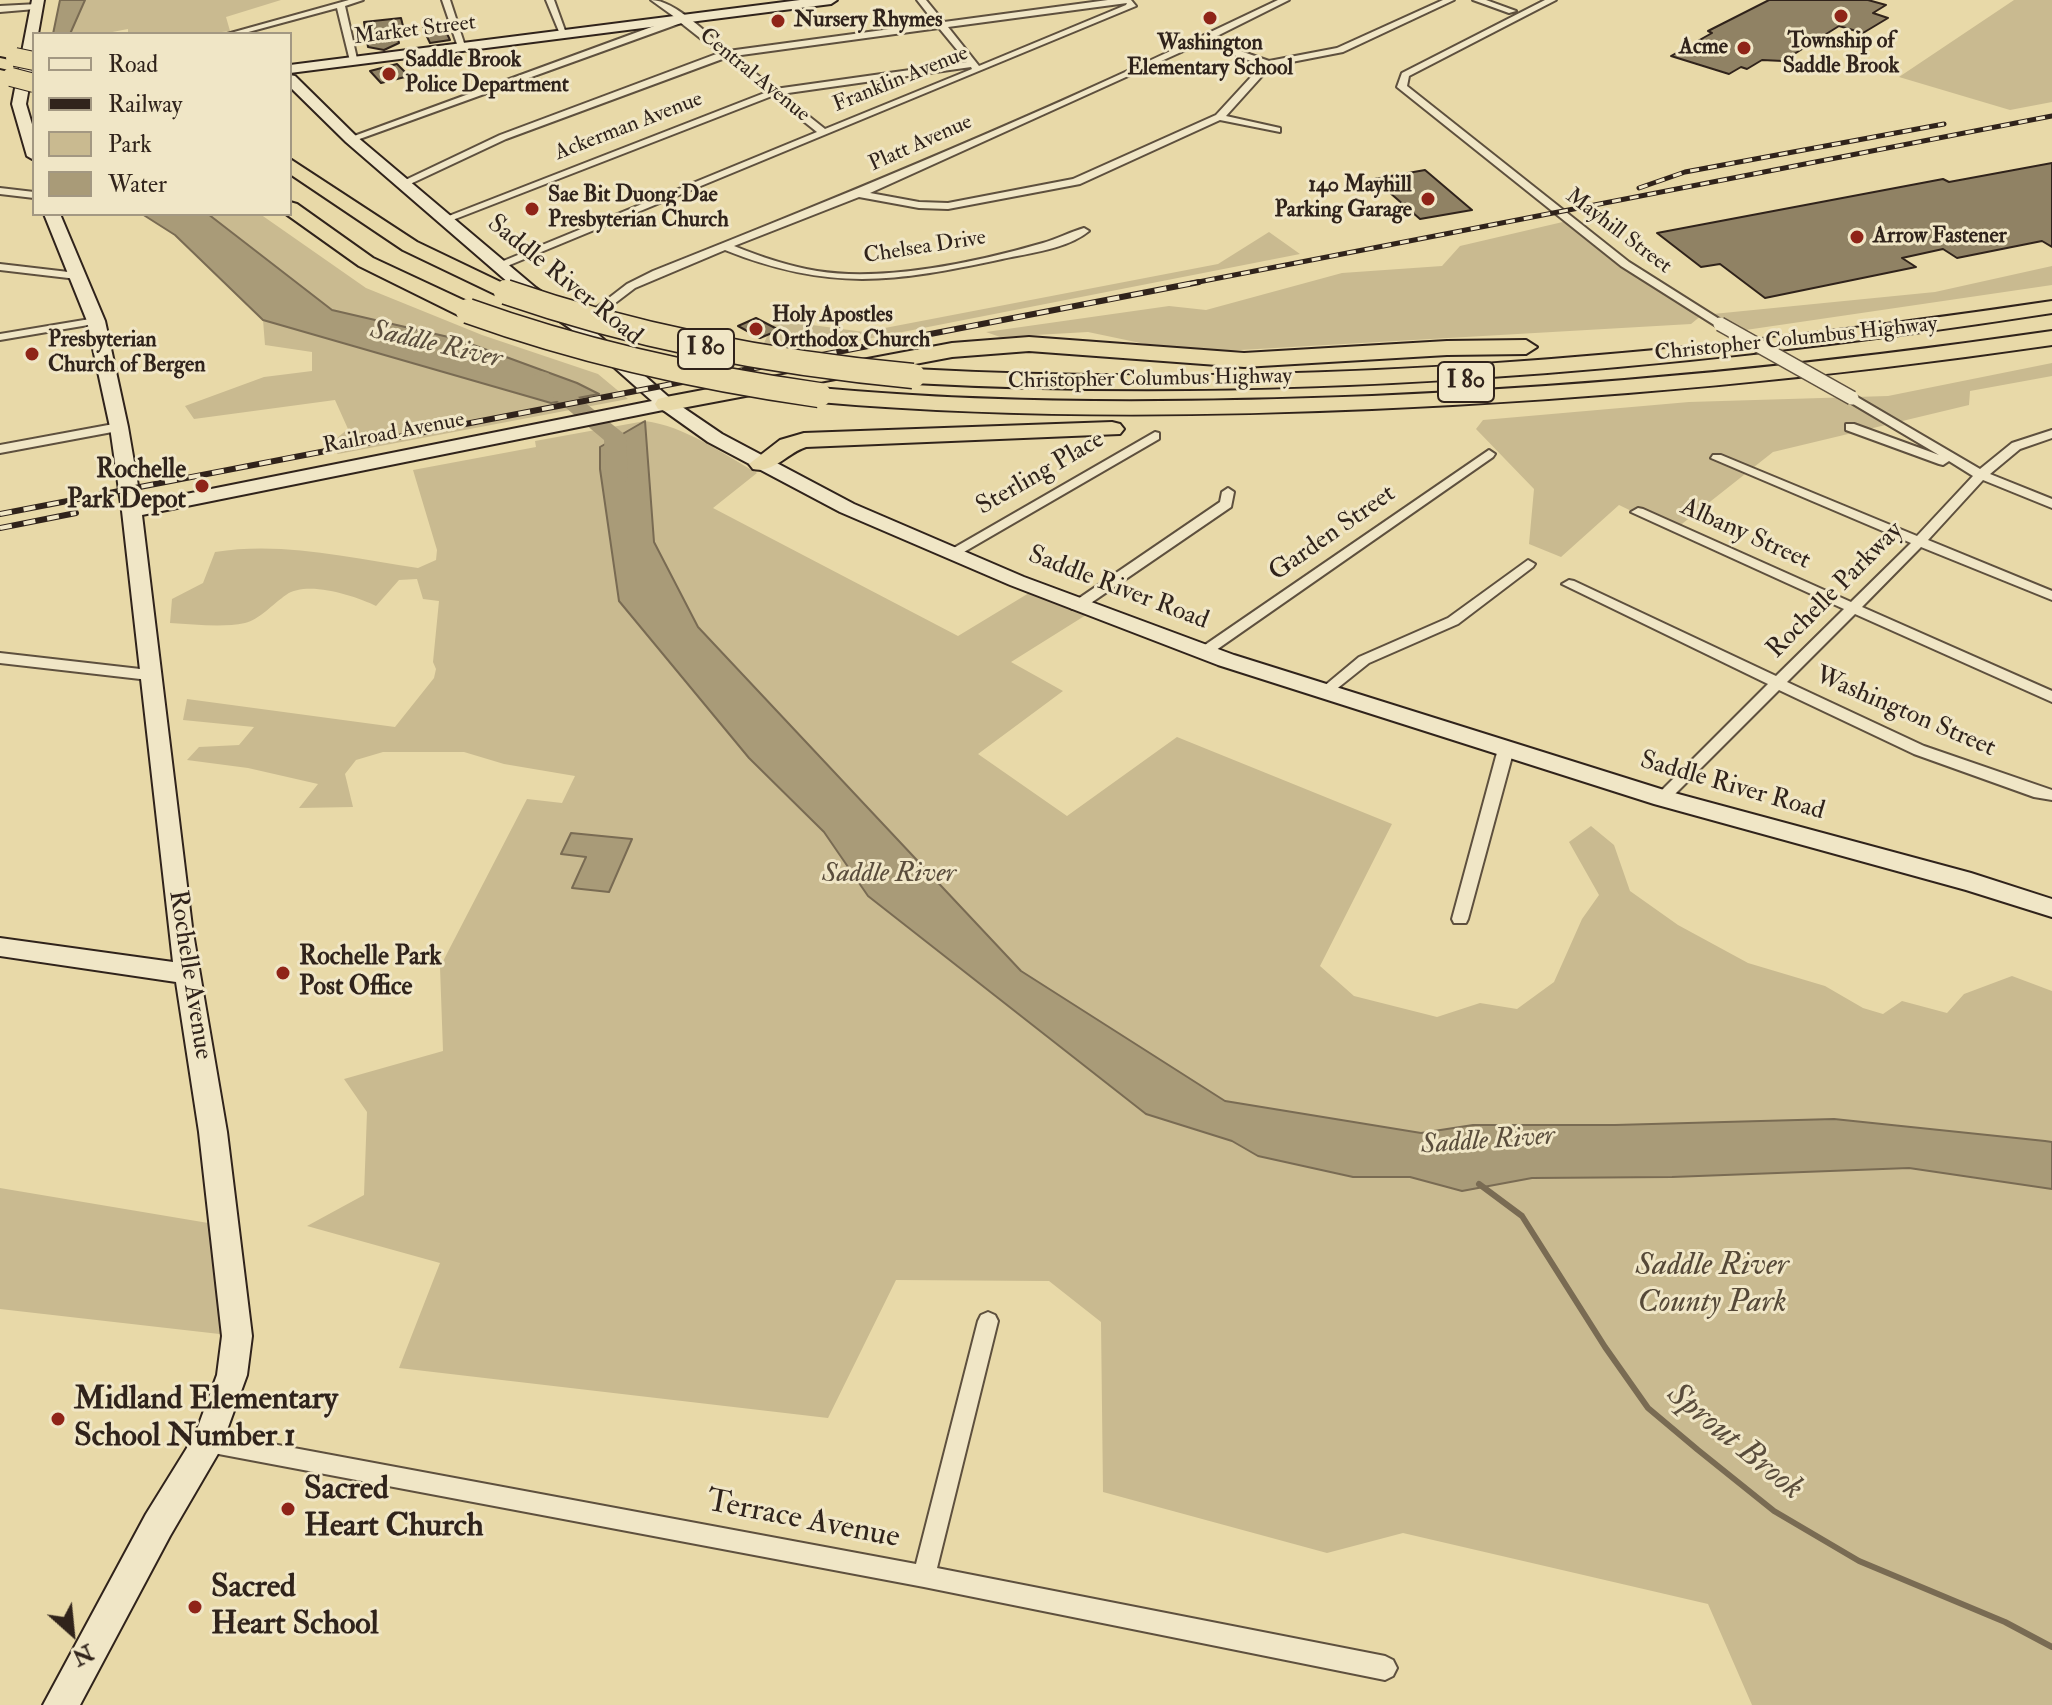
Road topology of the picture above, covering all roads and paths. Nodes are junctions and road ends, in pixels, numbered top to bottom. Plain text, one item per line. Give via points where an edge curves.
1 (359, 0) edge
2 (446, 0) edge
3 (550, 0) edge
4 (655, 0) edge
5 (831, 0) edge
6 (921, 0) edge
7 (1127, 0) edge
8 (1285, 0) edge
9 (1450, 0) edge
10 (1477, 0) edge
11 (1552, 0) edge
12 (37, 3) edge
13 (753, 5) edge
14 (341, 6) junction
15 (0, 9) edge
16 (1512, 11) dead end
17 (683, 19) junction
18 (941, 25) junction
19 (35, 32) edge
20 (249, 32) edge
21 (564, 34) junction
22 (1198, 39) junction
23 (463, 47) junction
24 (726, 54) junction
25 (32, 61) edge
26 (355, 61) junction
27 (1268, 64) junction
28 (32, 66) edge
29 (6, 67) edge
30 (975, 67) junction
31 (292, 69) edge
32 (32, 70) edge
33 (292, 81) edge
34 (32, 82) edge
35 (774, 92) junction
36 (29, 103) edge
37 (2, 106) edge
38 (1219, 117) junction
39 (1277, 130) dead end
40 (824, 133) junction
41 (32, 135) edge
42 (351, 139) junction
43 (292, 166) edge
44 (404, 183) junction
45 (292, 184) edge
46 (0, 191) edge
47 (858, 194) junction
48 (32, 195) edge
49 (292, 209) edge
50 (53, 216) edge
51 (446, 219) junction
52 (1084, 231) dead end
53 (724, 246) junction
54 (500, 266) junction
55 (0, 267) edge
56 (77, 276) junction
57 (499, 296) junction
58 (2052, 296) edge
59 (2052, 307) edge
60 (96, 321) junction
61 (2052, 321) edge
62 (577, 325) junction
63 (0, 337) edge
64 (2052, 338) edge
65 (1656, 346) junction
66 (1093, 383) junction
67 (1500, 397) junction
68 (666, 404) junction
69 (119, 427) junction
70 (1850, 427) dead end
71 (2052, 434) edge
72 (1155, 436) dead end
73 (0, 449) edge
74 (1489, 454) dead end
75 (1717, 458) dead end
76 (761, 464) junction
77 (1981, 475) junction
78 (1228, 492) dead end
79 (2052, 504) edge
80 (132, 511) junction
81 (1638, 512) dead end
82 (1920, 541) junction
83 (952, 553) junction
84 (1528, 564) dead end
85 (1569, 584) dead end
86 (2052, 596) edge
87 (1077, 606) junction
88 (1852, 609) junction
89 (1204, 652) junction
90 (0, 658) edge
91 (149, 675) junction
92 (1776, 684) junction
93 (1324, 692) junction
94 (2052, 697) edge
95 (1506, 749) junction
96 (2052, 795) edge
97 (1662, 798) junction
98 (2052, 908) edge
99 (1460, 919) dead end
100 (0, 947) edge
101 (188, 974) junction
102 (988, 1321) dead end
103 (208, 1442) junction
104 (924, 1576) junction
105 (1385, 1668) dead end
106 (64, 1705) edge

1 - 14 street
2 - 23 street
3 - 21 street
4 - 17 street, Central Avenue
5 - 13 street, Market Street
6 - 18 street
7 - 18 street
7 - 30 street, Franklin Avenue via 1132,6
8 - 22 street, Platt Avenue
9 - 27 street via 1340,50
10 - 16 street
11 - 77 street, Mayhill Street, bridge via 1405,75 1402,87 1625,264
12 - 15 street
12 - 19 street
13 - 17 street, Market Street
14 - 20 street
14 - 26 street
17 - 21 street, Market Street
17 - 24 street, Central Avenue
17 - 42 street
18 - 24 street
18 - 30 street
21 - 23 street, Market Street
22 - 27 street
22 - 47 street, Platt Avenue
23 - 26 street, Market Street
24 - 35 street, Central Avenue
24 - 44 street via 503,137
25 - 29 highway, bridge
26 - 31 street, Market Street
27 - 38 street
28 - 36 street
29 - 32 highway
29 - 34 highway, bridge
30 - 35 street, Ackerman Avenue
30 - 40 street, Franklin Avenue
33 - 42 street, Saddle River Road
35 - 40 street, Central Avenue
35 - 51 street, Ackerman Avenue
36 - 37 street
36 - 41 street
38 - 39 street
38 - 47 street via 1090,177 1055,187 948,206
40 - 54 street, Franklin Avenue
42 - 44 street, Saddle River Road
43 - 57 highway, Christopher Columbus Highway / I 80 via 410,246
44 - 51 street, Saddle River Road
45 - 57 highway, Christopher Columbus Highway / I 80 via 393,251
46 - 48 street
47 - 53 street, Platt Avenue
49 - 67 highway, Christopher Columbus Highway / I 80, bridge via 366,262 468,311 564,344 726,381 939,406 1258,407
50 - 56 street, Rochelle Avenue
51 - 54 street, Saddle River Road
52 - 53 street, Chelsea Drive via 1042,248 874,278 794,272
53 - 62 street, Platt Avenue via 635,284
54 - 62 street, Saddle River Road
55 - 56 street
56 - 60 street, Rochelle Avenue
57 - 61 highway, Christopher Columbus Highway / I 80 via 574,327 681,354 878,383 998,391 1470,382 1756,360
57 - 66 highway, Christopher Columbus Highway / I 80, bridge via 692,346 807,365 913,376
58 - 65 highway
59 - 66 highway, Christopher Columbus Highway / I 80 via 1855,335 1601,361 1352,376
60 - 63 street
60 - 69 street, Rochelle Avenue
62 - 68 street, Saddle River Road
64 - 67 highway, Christopher Columbus Highway / I 80 via 1813,371
65 - 66 highway
65 - 68 highway via 1447,348 1244,360 997,345
67 - 76 highway via 1268,421 804,440
68 - 76 street, Saddle River Road
68 - 80 street, Railroad Avenue
69 - 73 street
69 - 80 street, Rochelle Avenue
70 - 77 street, Mayhill Street
71 - 77 street, Rochelle Parkway via 2016,446
72 - 83 street, Sterling Place
74 - 89 street, Garden Street
75 - 82 street
76 - 83 street, Saddle River Road
77 - 79 street, Mayhill Street
77 - 82 street, Rochelle Parkway
78 - 87 street via 1226,504
80 - 91 street, Rochelle Avenue
81 - 88 street, Albany Street
82 - 86 street
82 - 88 street, Rochelle Parkway
83 - 87 street, Saddle River Road
84 - 93 street via 1453,621 1364,660
85 - 92 street, Washington Street
87 - 89 street, Saddle River Road
88 - 92 street, Rochelle Parkway
88 - 94 street, Albany Street
89 - 93 street, Saddle River Road
90 - 91 street
91 - 101 street, Rochelle Avenue
92 - 96 street, Washington Street via 1953,764
92 - 97 street, Rochelle Parkway
93 - 95 street, Saddle River Road
95 - 97 street, Saddle River Road
95 - 99 street
97 - 98 street, Saddle River Road
100 - 101 street
101 - 103 street, Rochelle Avenue via 237,1336 229,1388
102 - 104 street
103 - 104 street, Terrace Avenue
103 - 106 street, Rochelle Avenue via 150,1539
104 - 105 street, Terrace Avenue

